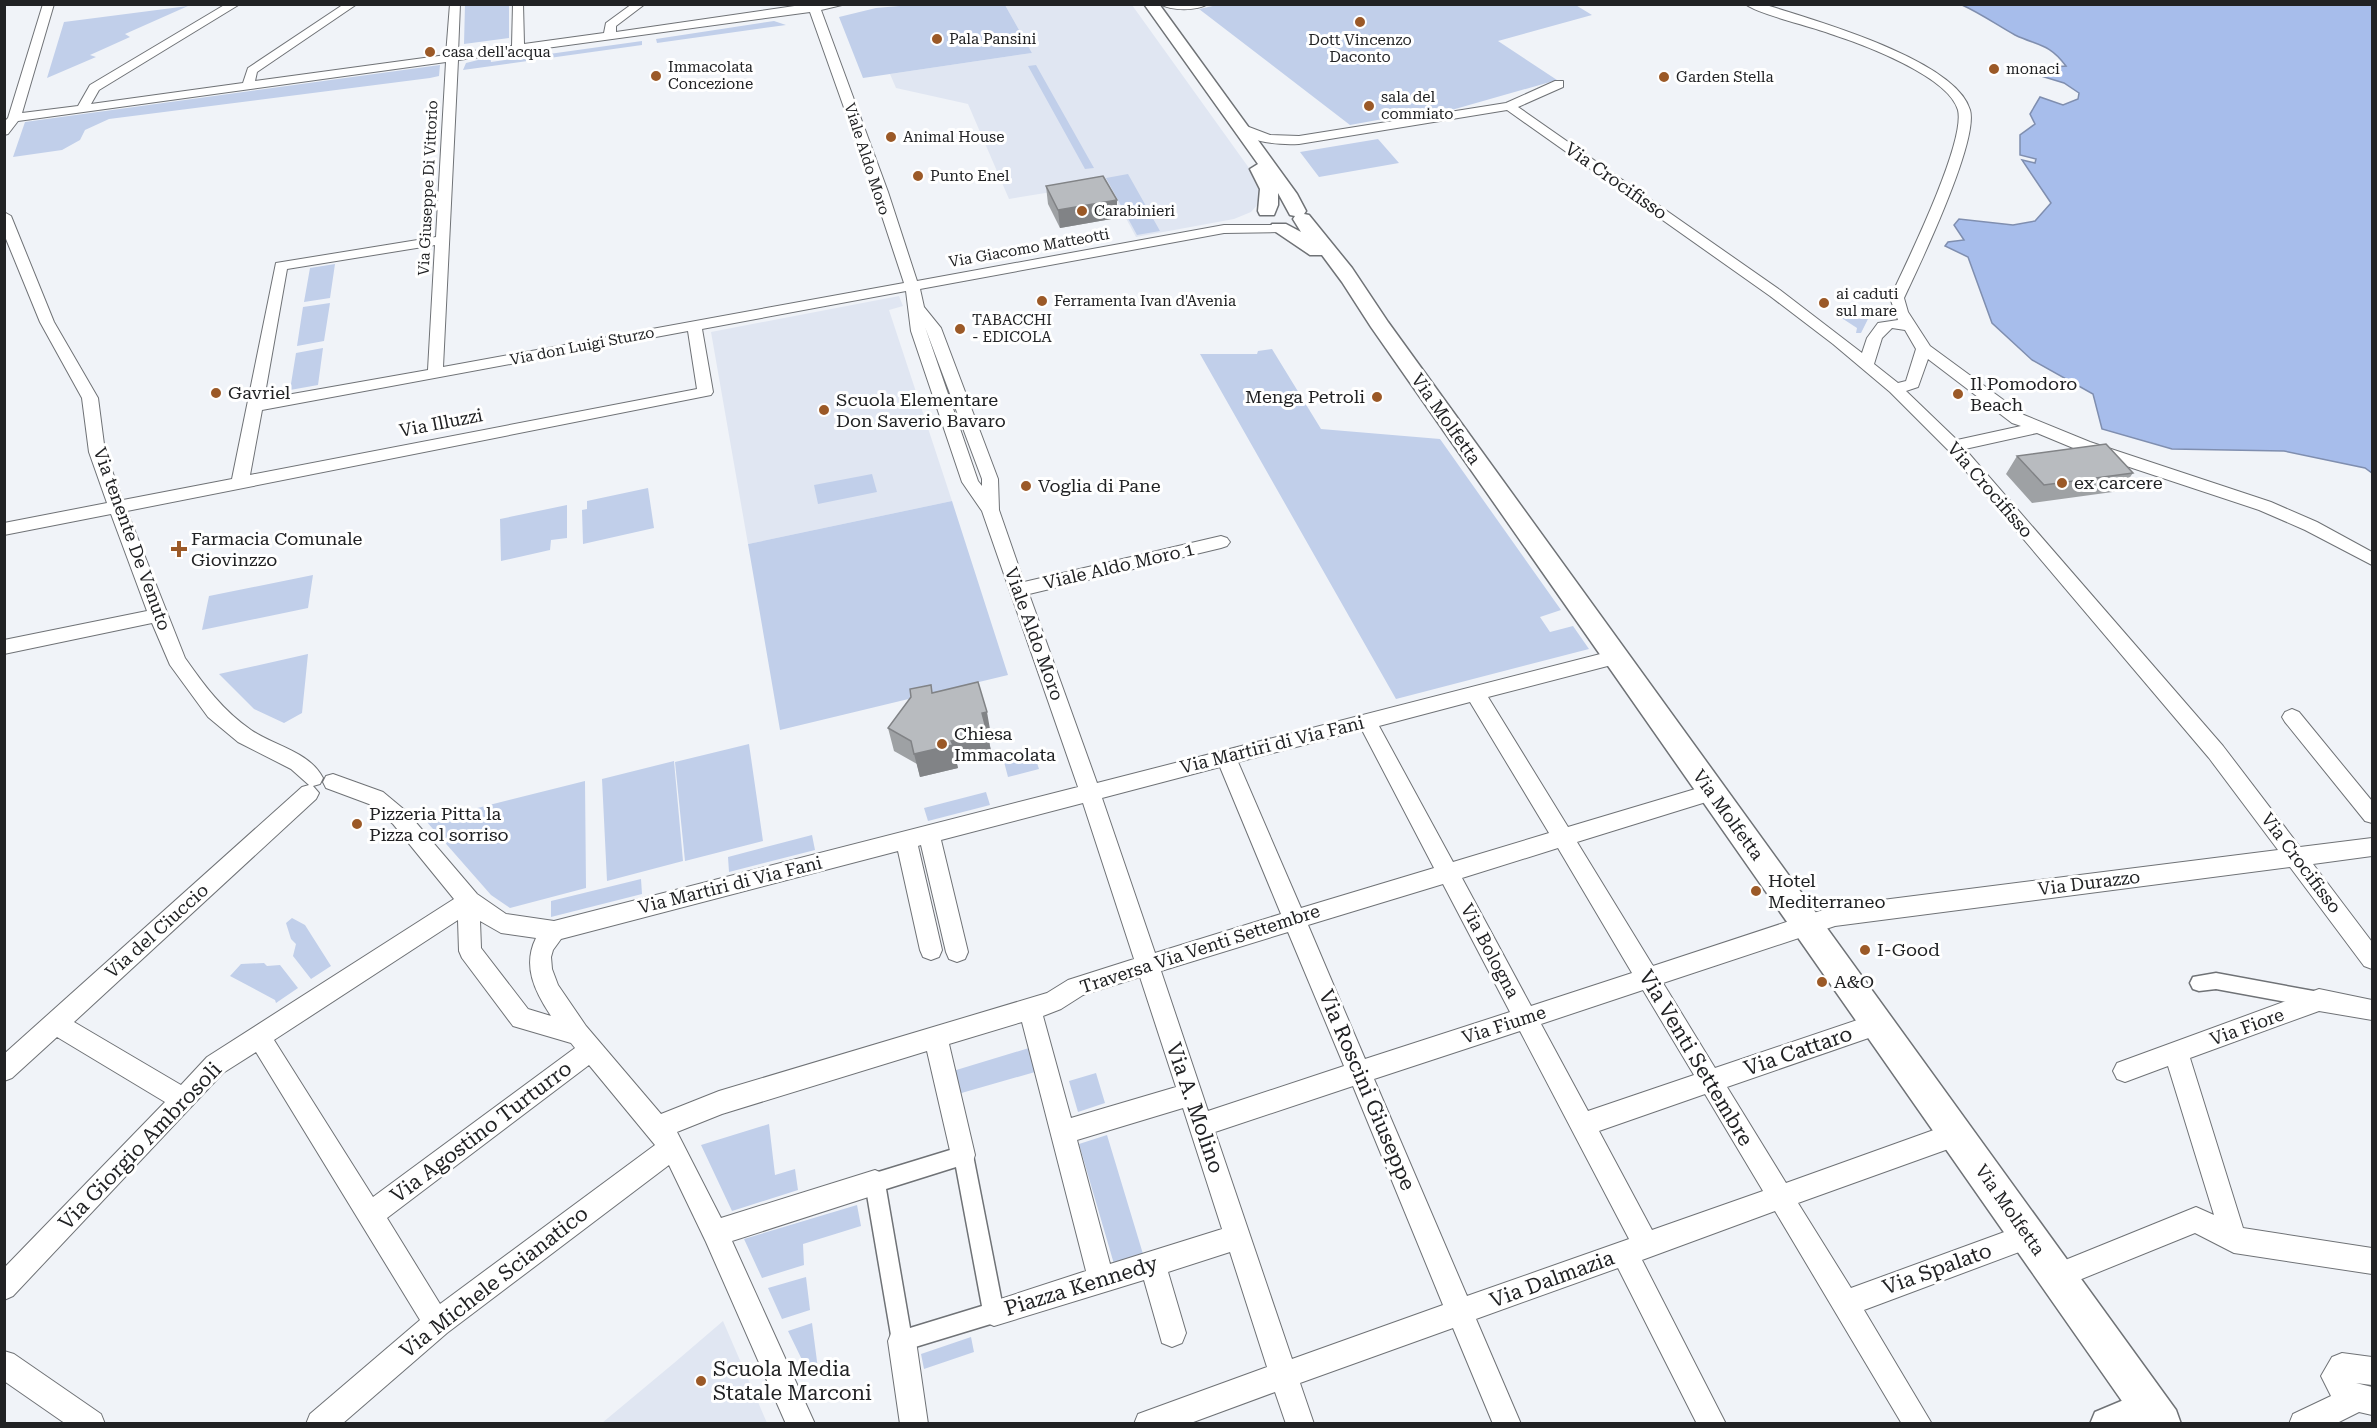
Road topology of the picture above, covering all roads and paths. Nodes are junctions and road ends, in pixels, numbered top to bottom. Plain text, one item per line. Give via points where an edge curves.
1 (49, 4) edge
2 (235, 4) edge
3 (352, 4) edge
4 (454, 4) edge
5 (518, 4) edge
6 (640, 4) edge
7 (841, 4) edge
8 (1141, 4) edge
9 (1151, 4) edge
10 (1165, 4) edge
11 (1203, 4) edge
12 (1750, 4) edge
13 (813, 6) edge
14 (610, 36) junction
15 (518, 49) junction
16 (451, 58) junction
17 (1559, 84) dead end
18 (248, 86) junction
19 (82, 109) junction
20 (1514, 109) junction
21 (14, 118) junction
22 (1241, 128) junction
23 (4, 131) edge
24 (1263, 160) junction
25 (1265, 213) junction
26 (1299, 215) junction
27 (4, 216) edge
28 (1279, 228) junction
29 (1224, 229) junction
30 (441, 240) junction
31 (911, 286) junction
32 (1378, 323) junction
33 (694, 325) junction
34 (1910, 327) junction
35 (1838, 341) junction
36 (1873, 342) junction
37 (1924, 349) junction
38 (1866, 365) junction
39 (435, 373) junction
40 (1895, 389) junction
41 (254, 406) junction
42 (2036, 428) junction
43 (1953, 446) junction
44 (240, 482) junction
45 (118, 507) junction
46 (4, 529) edge
47 (1221, 542) dead end
48 (2373, 559) edge
49 (1018, 590) junction
50 (158, 615) junction
51 (4, 647) edge
52 (1616, 657) junction
53 (1475, 693) junction
54 (2292, 717) dead end
55 (1367, 721) junction
56 (1226, 757) junction
57 (318, 784) junction
58 (1090, 792) junction
59 (1712, 792) junction
60 (2373, 815) edge
61 (929, 834) junction
62 (1562, 837) junction
63 (906, 840) junction
64 (2373, 847) edge
65 (2297, 856) junction
66 (1448, 873) junction
67 (469, 901) junction
68 (1294, 919) junction
69 (1808, 926) junction
70 (554, 931) junction
71 (931, 950) dead end
72 (957, 952) dead end
73 (2372, 957) edge
74 (1147, 965) junction
75 (1648, 978) junction
76 (2199, 983) dead end
77 (2319, 1000) junction
78 (1030, 1009) junction
79 (2373, 1010) edge
80 (1525, 1018) junction
81 (56, 1023) junction
82 (1878, 1024) junction
83 (259, 1036) junction
84 (936, 1038) junction
85 (585, 1041) junction
86 (2176, 1053) junction
87 (4, 1070) edge
88 (2125, 1071) dead end
89 (1359, 1073) junction
90 (1710, 1081) junction
91 (1190, 1094) junction
92 (184, 1100) junction
93 (1201, 1125) junction
94 (1582, 1125) junction
95 (1062, 1133) junction
96 (1956, 1134) junction
97 (665, 1136) junction
98 (963, 1155) junction
99 (875, 1183) junction
100 (1781, 1197) junction
101 (370, 1215) junction
102 (715, 1233) junction
103 (2029, 1236) junction
104 (1238, 1237) junction
105 (2234, 1240) junction
106 (1635, 1249) junction
107 (2373, 1261) edge
108 (1152, 1263) junction
109 (2057, 1276) junction
110 (1101, 1280) junction
111 (4, 1287) edge
112 (1846, 1303) junction
113 (1460, 1311) junction
114 (994, 1313) junction
115 (437, 1323) junction
116 (1172, 1333) dead end
117 (902, 1341) junction
118 (4, 1364) edge
119 (2373, 1371) edge
120 (1284, 1375) junction
121 (2364, 1400) edge
122 (2156, 1415) edge
123 (91, 1424) edge
124 (320, 1424) edge
125 (801, 1424) edge
126 (914, 1424) edge
127 (1148, 1424) edge
128 (1300, 1424) edge
129 (1507, 1424) edge
130 (1712, 1424) edge
131 (1918, 1424) edge
132 (2107, 1424) edge
133 (2303, 1424) edge

1 - 21 street
2 - 19 street via 94,88
3 - 18 street via 252,70
4 - 16 street, Via Giuseppe Di Vittorio
5 - 15 street
6 - 14 street via 610,25
7 - 13 street
8 - 25 main road via 1265,178 1271,198
9 - 22 main road
10 - 11 street
12 - 34 street via 1902,57 1955,95 1964,110 1965,130 1950,173 1897,298
13 - 14 street
13 - 31 street, Viale Aldo Moro
14 - 15 street
15 - 16 street
16 - 18 street
16 - 30 street, Via Giuseppe Di Vittorio
17 - 20 street
18 - 19 street
19 - 21 street
20 - 22 street via 1288,141 1264,139
20 - 24 street via 1292,147 1275,151
20 - 35 street, Via Crocifisso
21 - 23 street
22 - 24 main road
24 - 26 main road
25 - 26 main road via 1285,208
25 - 28 main road via 1264,221
25 - 29 street, Via Giacomo Matteotti
26 - 28 main road via 1296,226
26 - 32 main road via 1335,258
27 - 45 street, Via tenente De Venuto via 47,322 90,398 97,452
28 - 29 street, Via Giacomo Matteotti
28 - 32 main road via 1316,250 1351,296
29 - 31 street, Via Giacomo Matteotti
30 - 39 street, Via Giuseppe Di Vittorio
30 - 41 street via 281,266
31 - 33 street, Via don Luigi Sturzo
31 - 49 street, Viale Aldo Moro via 919,310 918,331 970,482 990,510
32 - 52 main road, Via Molfetta
33 - 39 street, Via don Luigi Sturzo
33 - 44 street, Via Illuzzi via 705,392
34 - 36 street via 1893,322 1883,325
34 - 37 street
35 - 36 street
35 - 38 street, Via Crocifisso
36 - 38 street
37 - 40 street via 1912,384
37 - 42 street
38 - 40 street, Via Crocifisso
39 - 41 street, Via don Luigi Sturzo
40 - 43 street, Via Crocifisso
41 - 44 street
42 - 43 street
42 - 48 street via 2265,506
43 - 65 street, Via Crocifisso via 2216,752
44 - 45 street, Via Illuzzi
45 - 46 street, Via Illuzzi
45 - 50 street, Via tenente De Venuto
47 - 49 street, Viale Aldo Moro 1
49 - 58 street, Viale Aldo Moro
50 - 51 street
50 - 57 street, Via tenente De Venuto via 177,660 215,712 244,736 298,763
52 - 53 street, Via Martiri di Via Fani
52 - 59 main road, Via Molfetta
53 - 55 street, Via Martiri di Via Fani
53 - 62 street, Via Venti Settembre
54 - 60 street
55 - 56 street, Via Martiri di Via Fani
55 - 66 street, Via Bologna
56 - 58 street, Via Martiri di Via Fani
56 - 68 street, Via Roscini Giuseppe
57 - 67 street, Via tenente De Venuto via 376,798 400,818
57 - 81 street, Via del Ciuccio
58 - 61 street, Via Martiri di Via Fani
58 - 74 street, Via A. Molino
59 - 62 street, Traversa Via Venti Settembre
59 - 69 main road, Via Molfetta
61 - 63 street, Via Martiri di Via Fani
61 - 72 street
62 - 66 street, Traversa Via Venti Settembre
62 - 75 street, Via Venti Settembre
63 - 70 street, Via Martiri di Via Fani
63 - 71 street
64 - 65 street, Via Durazzo
65 - 69 street, Via Durazzo via 1835,916
65 - 73 street, Via Crocifisso
66 - 68 street, Traversa Via Venti Settembre
66 - 80 street, Via Bologna
67 - 70 street, Via tenente De Venuto via 501,923
67 - 83 street, Via Giorgio Ambrosoli
67 - 85 street via 470,951 521,1017
68 - 74 street, Traversa Via Venti Settembre
68 - 89 street, Via Roscini Giuseppe
69 - 75 street, Via Fiume
69 - 82 main road, Via Molfetta
70 - 85 street via 542,947 544,981
74 - 78 street, Traversa Via Venti Settembre via 1076,987 1053,1002
74 - 91 street, Via A. Molino
75 - 80 street, Via Fiume
75 - 90 street, Via Venti Settembre
76 - 77 street via 2216,981
77 - 79 street
77 - 86 street, Via Fiore
78 - 84 street, Traversa Via Venti Settembre
78 - 95 street
80 - 89 street, Via Fiume
80 - 94 street, Via Bologna
81 - 87 street, Via del Ciuccio
81 - 92 street
82 - 90 street, Via Cattaro
82 - 96 main road, Via Molfetta
83 - 92 street, Via Giorgio Ambrosoli via 214,1065
83 - 101 street
84 - 97 street, Traversa Via Venti Settembre via 718,1103 687,1117
84 - 98 street
85 - 97 street
85 - 101 street, Via Agostino Turturro
86 - 88 street, Via Fiore
86 - 105 street
89 - 93 street, Via Fiume
89 - 113 street, Via Roscini Giuseppe
90 - 94 street, Via Cattaro
90 - 100 street, Via Venti Settembre
91 - 93 street, Via A. Molino
91 - 95 street
92 - 111 street, Via Giorgio Ambrosoli
93 - 104 street, Via A. Molino
94 - 106 street, Via Bologna
95 - 110 street
96 - 100 street, Via Dalmazia
96 - 103 main road, Via Molfetta
97 - 102 street
97 - 115 street, Via Michele Scianatico
98 - 99 street
98 - 114 street, Piazza Kennedy
99 - 102 street
99 - 117 street
100 - 106 street, Via Dalmazia
100 - 112 street, Via Venti Settembre
101 - 115 street
102 - 125 street
103 - 109 main road, Via Molfetta
103 - 112 street, Via Spalato
104 - 108 street, Piazza Kennedy
104 - 120 street, Via A. Molino
105 - 107 street
105 - 109 street via 2196,1220
106 - 113 street, Via Dalmazia
106 - 130 street, Via Bologna
108 - 110 street, Piazza Kennedy
108 - 116 street
109 - 122 main road, Via Molfetta
110 - 114 street, Piazza Kennedy
112 - 131 street, Via Venti Settembre
113 - 120 street, Via Dalmazia
113 - 129 street, Via Roscini Giuseppe
114 - 117 street
115 - 124 street, Via Michele Scianatico
117 - 126 street
118 - 123 street
119 - 121 street via 2342,1367 2335,1376 2340,1388
120 - 127 street, Via Dalmazia
120 - 128 street, Via A. Molino
121 - 133 street
122 - 132 street

